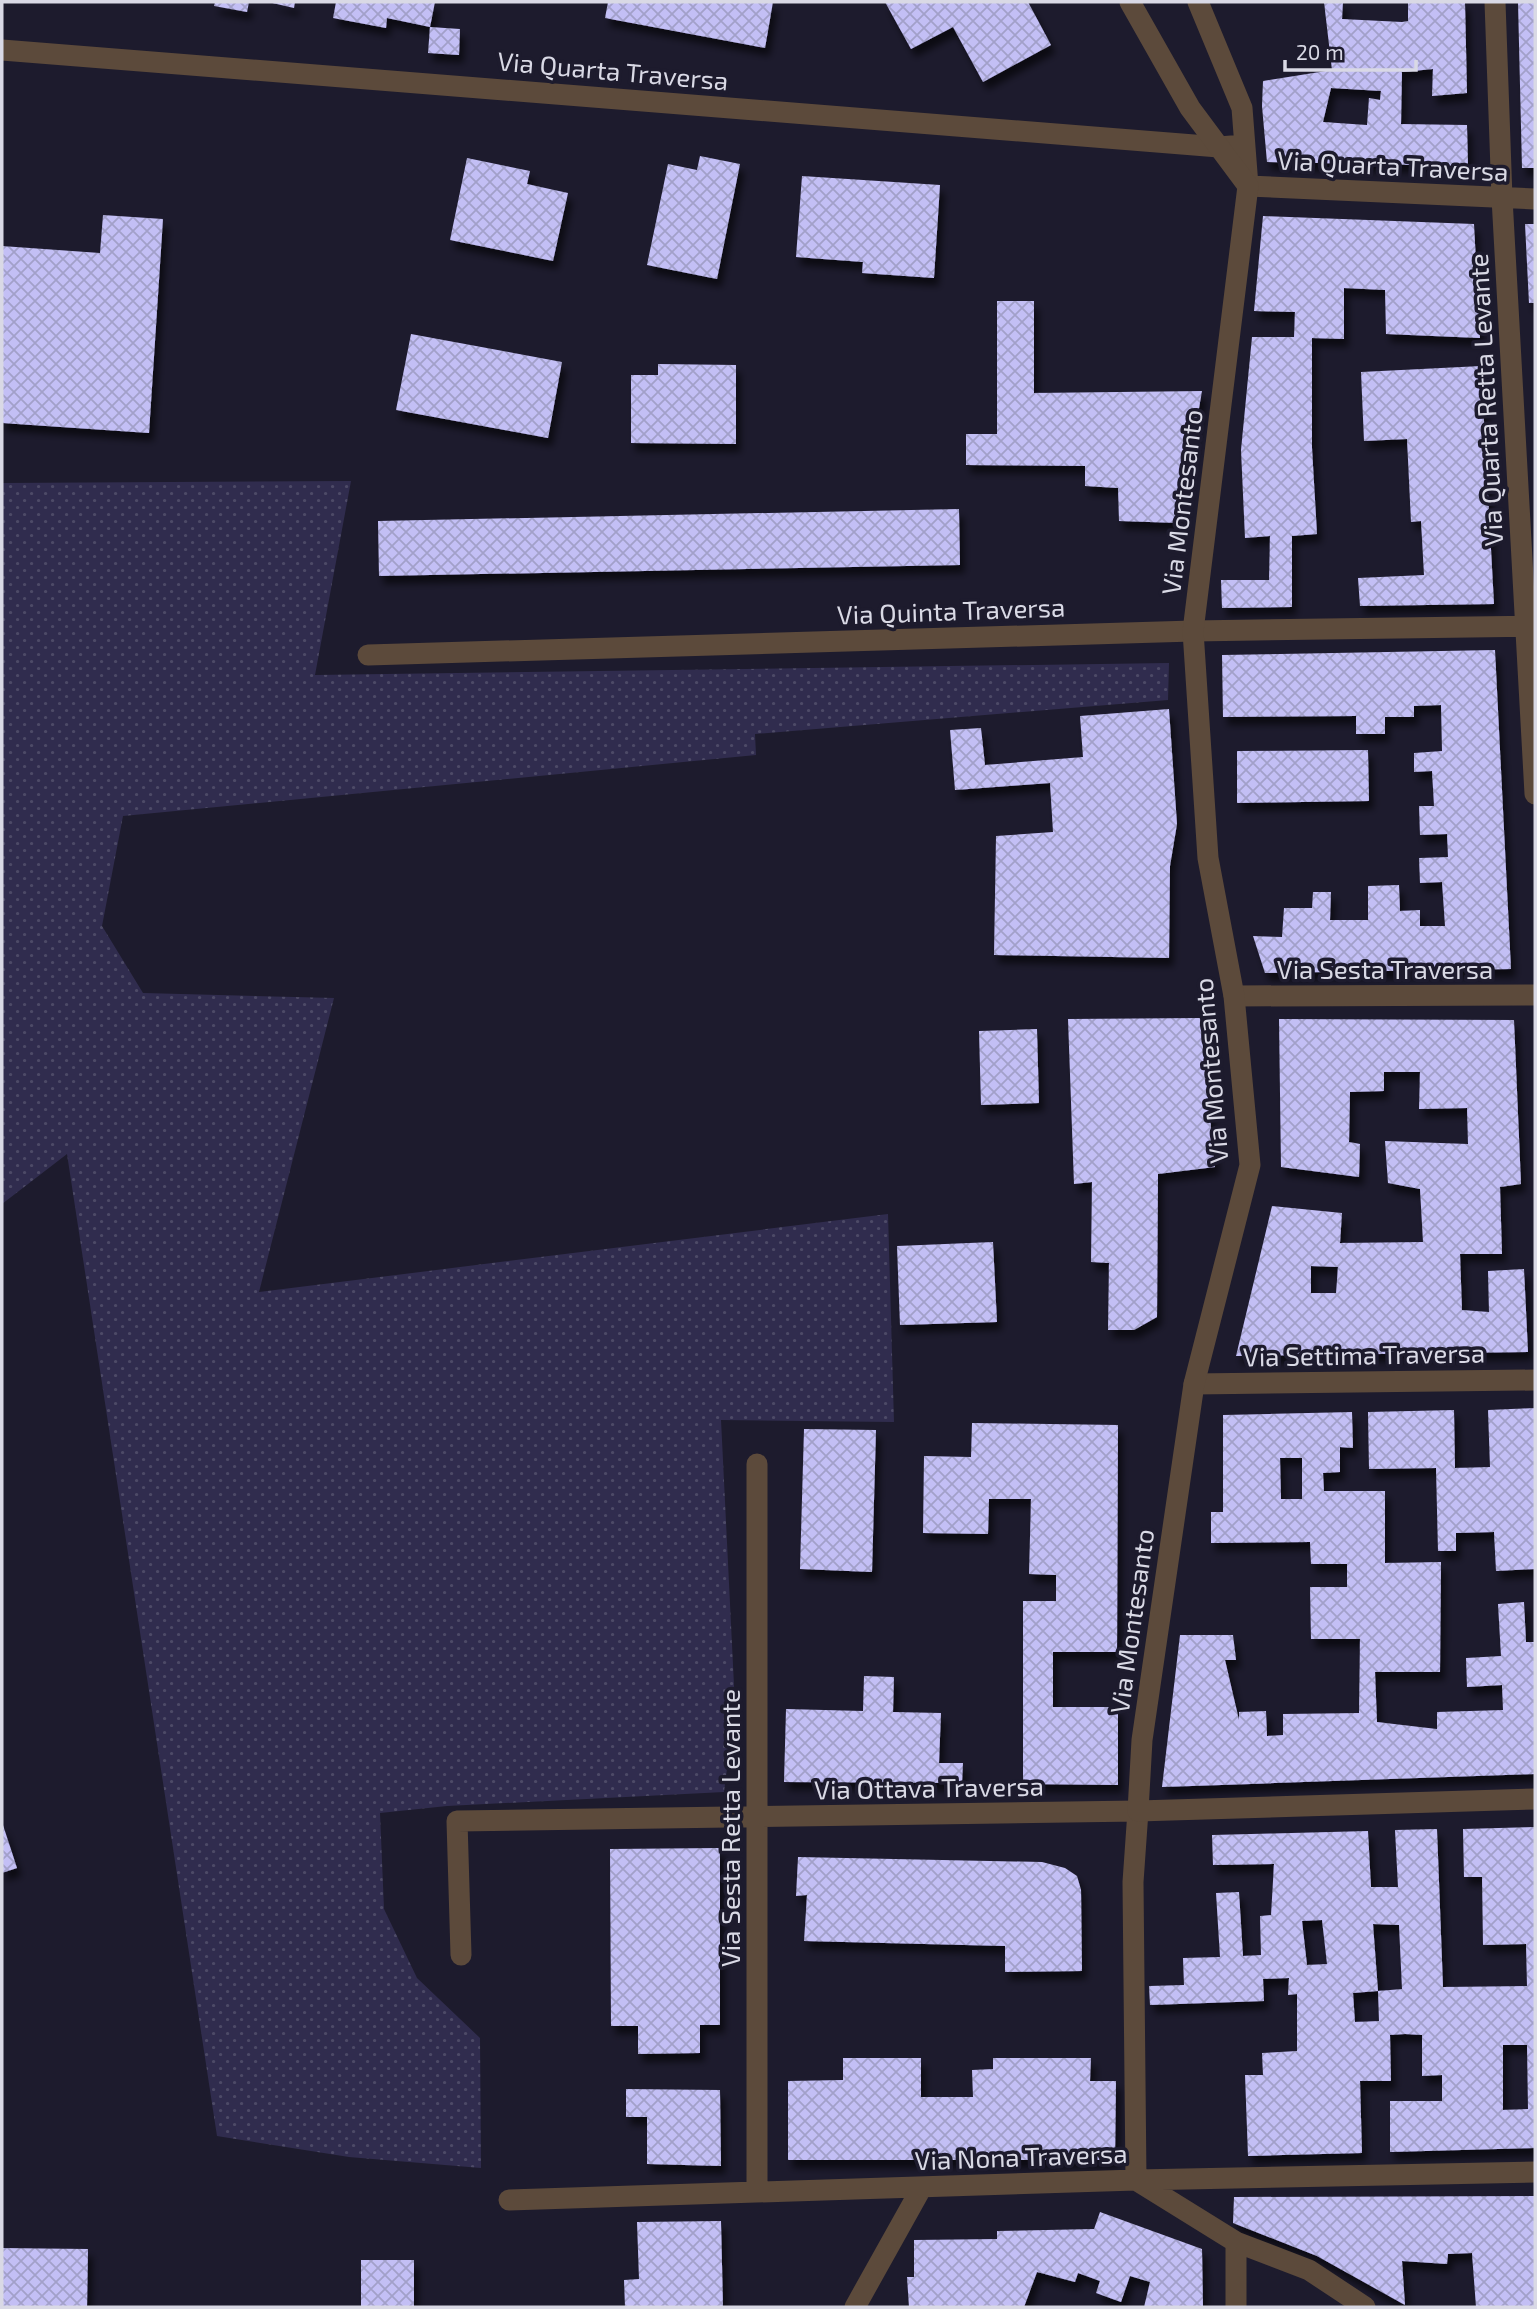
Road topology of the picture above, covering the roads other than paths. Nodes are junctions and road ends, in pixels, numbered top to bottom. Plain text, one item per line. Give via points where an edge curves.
1 (1130, 2) edge
2 (1198, 2) edge
3 (1495, 2) edge
4 (2, 50) edge
5 (1244, 145) junction
6 (1219, 147) junction
7 (1248, 187) junction
8 (1502, 198) junction
9 (1535, 199) edge
10 (1531, 626) edge
11 (1193, 631) junction
12 (369, 654) dead end
13 (1535, 794) edge
14 (1535, 995) edge
15 (1234, 996) junction
16 (1535, 1380) edge
17 (1194, 1384) junction
18 (757, 1464) dead end
19 (1535, 1799) edge
20 (1138, 1811) junction
21 (757, 1818) junction
22 (461, 1955) dead end
23 (1535, 2172) edge
24 (1136, 2180) junction
25 (922, 2187) junction
26 (757, 2192) junction
27 (509, 2200) dead end
28 (1236, 2242) junction
29 (855, 2307) edge
30 (1236, 2307) edge
31 (1365, 2307) edge

1 - 6 street via 1190,108
2 - 5 street, Via Montesanto via 1242,108
3 - 8 street, Via Quarta Retta Levante
4 - 6 street, Via Quarta Traversa
5 - 6 street, Via Quarta Traversa
5 - 7 street, Via Montesanto
6 - 7 street
7 - 8 street, Via Quarta Traversa
7 - 11 street, Via Montesanto
8 - 9 street, Via Quarta Traversa
8 - 10 street, Via Quarta Retta Levante
10 - 11 street, Via Quinta Traversa
10 - 13 street, Via Quarta Retta Levante
11 - 12 street, Via Quinta Traversa
11 - 15 street, Via Montesanto via 1208,858
14 - 15 street, Via Sesta Traversa
15 - 17 street, Via Montesanto via 1250,1165
16 - 17 street, Via Settima Traversa
17 - 20 street, Via Montesanto via 1142,1740
18 - 21 street, Via Sesta Retta Levante
19 - 20 street, Via Ottava Traversa
20 - 21 street, Via Ottava Traversa
20 - 24 street, Via Montesanto via 1133,1882
21 - 22 street, Via Ottava Traversa via 457,1821
21 - 26 street, Via Sesta Retta Levante
23 - 24 street, Via Nona Traversa
24 - 25 street, Via Nona Traversa
24 - 28 street
25 - 26 street, Via Nona Traversa
25 - 29 street
26 - 27 street, Via Nona Traversa
28 - 30 street
28 - 31 street via 1309,2270

